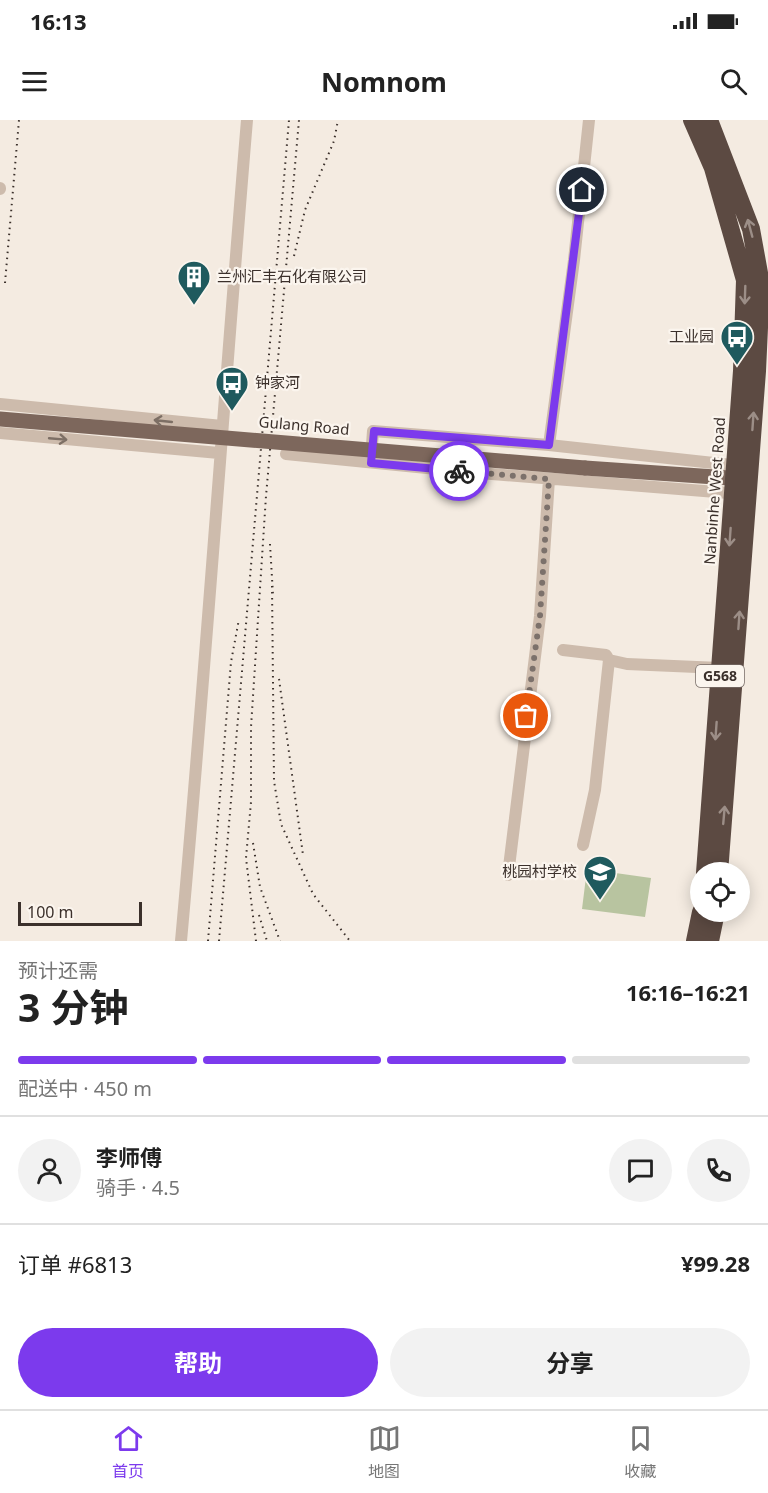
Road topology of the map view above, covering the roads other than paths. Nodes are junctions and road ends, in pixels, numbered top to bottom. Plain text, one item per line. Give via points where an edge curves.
1 (248, 120) edge
2 (589, 120) edge
3 (692, 120) edge
4 (710, 120) edge
5 (0, 405) edge
6 (0, 418) edge
7 (222, 426) junction
8 (0, 433) edge
9 (549, 445) junction
10 (219, 453) junction
11 (286, 454) dead end
12 (371, 463) junction
13 (549, 479) junction
14 (742, 480) junction
15 (563, 650) dead end
16 (609, 660) junction
17 (720, 668) junction
18 (583, 845) dead end
19 (706, 862) edge
20 (720, 862) edge
21 (508, 875) dead end
22 (699, 922) edge
23 (714, 922) edge
24 (181, 941) edge
25 (695, 941) edge
26 (710, 941) edge

1 - 7 street
2 - 9 street
3 -> 14 highway, Nanbinhe West Road / G568 via 713,168 745,280
14 -> 4 highway, Nanbinhe West Road / G568 via 760,284 751,229
7 -> 5 street
6 - 14 main road, Gulang Road, bridge
7 - 10 street
8 -> 10 street
9 - 12 street via 374,431
9 - 14 street
10 - 24 street
11 - 12 street
12 - 13 street
13 - 14 street
13 - 21 street via 540,616
14 -> 17 highway, Nanbinhe West Road / G568
20 -> 14 highway, Nanbinhe West Road / G568
15 - 16 street via 606,655
16 - 17 street
16 - 18 street via 595,790
17 -> 19 highway, Nanbinhe West Road / G568
22 - 25 highway
23 - 26 highway

